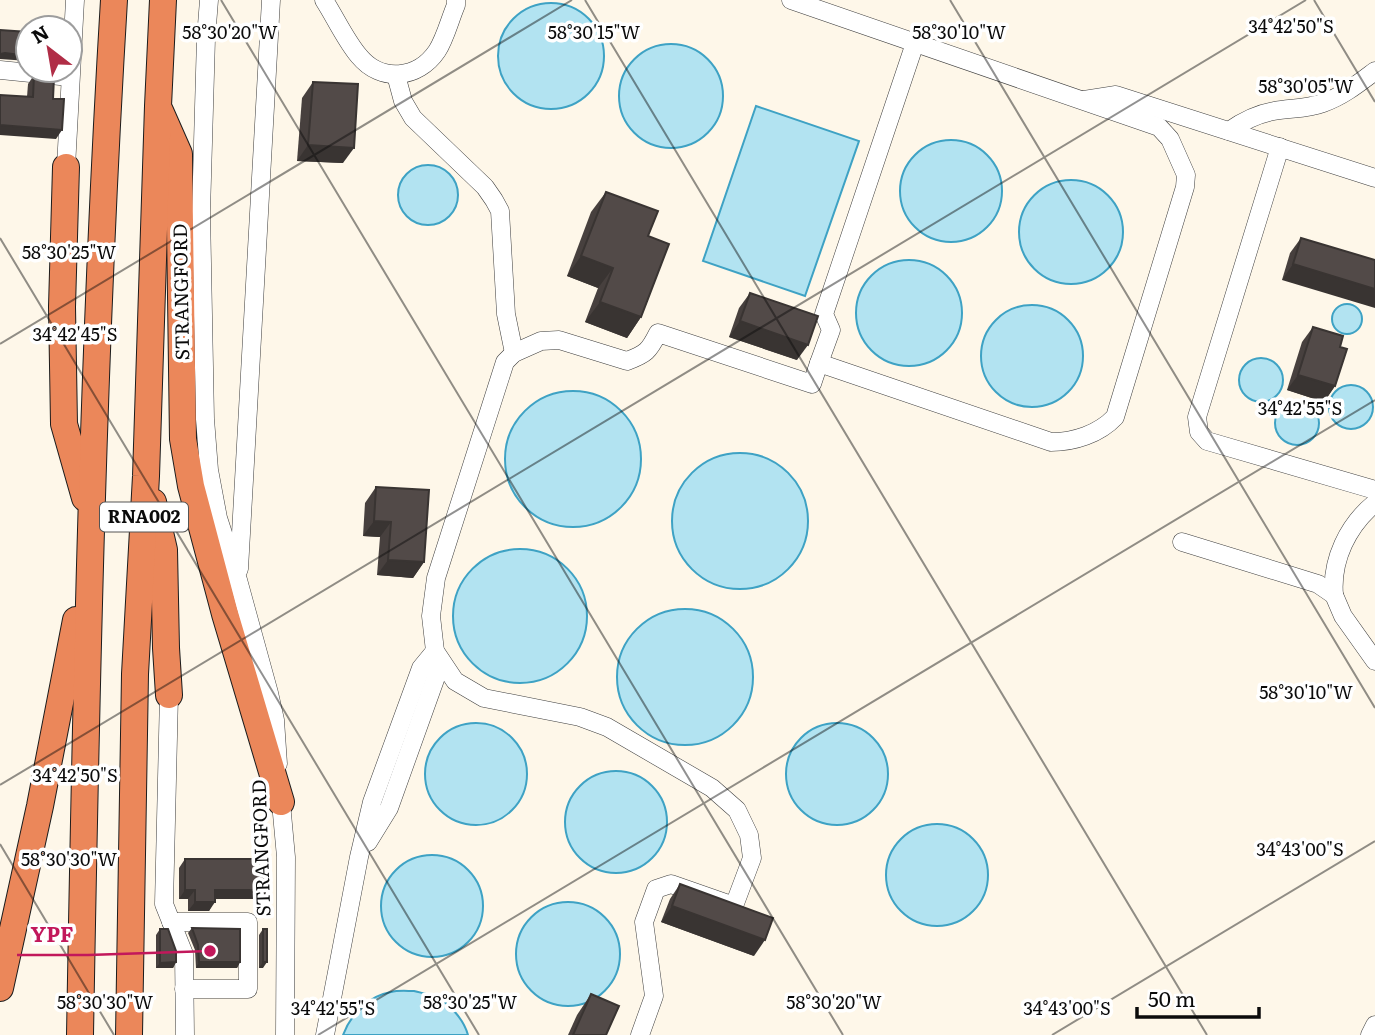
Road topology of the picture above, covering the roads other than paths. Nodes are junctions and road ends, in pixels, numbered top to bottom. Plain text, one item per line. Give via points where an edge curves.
1 (114, 0) edge
2 (163, 0) edge
3 (209, 0) edge
4 (271, 0) edge
5 (324, 0) edge
6 (456, 0) edge
7 (791, 0) edge
8 (915, 43) junction
9 (1375, 71) edge
10 (396, 75) junction
11 (70, 84) edge
12 (1080, 100) junction
13 (158, 106) junction
14 (1229, 131) junction
15 (1280, 147) junction
16 (66, 167) joint
17 (1375, 178) edge
18 (514, 353) junction
19 (819, 363) junction
20 (146, 476) junction
21 (1375, 490) edge
22 (1375, 503) edge
23 (91, 531) junction
24 (1182, 542) dead end
25 (238, 580) junction
26 (1334, 595) junction
27 (435, 651) junction
28 (1375, 661) edge
29 (169, 695) joint
30 (281, 802) junction
31 (171, 922) junction
32 (0, 988) edge
33 (184, 989) junction
34 (1375, 1025) edge
35 (80, 1035) edge
36 (129, 1035) edge
37 (184, 1035) edge
38 (285, 1035) edge
39 (325, 1035) edge
40 (640, 1035) edge
41 (1370, 1035) edge

1 - 23 highway, RNA002
2 - 13 highway, RNA002
3 - 25 street, STRANGFORD via 201,212 205,419 218,518
4 - 25 street, STRANGFORD
5 - 10 street via 359,57 377,71
6 - 10 street via 437,50 419,69
7 - 8 street
8 - 12 street
8 - 19 street via 824,314 831,330
9 - 14 street via 1335,99 1258,115
10 - 18 street via 413,118 485,187 500,212 506,314
11 - 16 street
12 - 14 street via 1116,95
12 - 19 street via 1159,127 1170,139 1186,175 1115,417 1105,427 1067,442 1051,442
13 - 20 highway, RNA002
13 - 30 highway via 179,154 183,439 191,486
14 - 15 street
15 - 17 street
15 - 21 street via 1197,417 1199,432 1207,441
16 - 23 highway via 64,424
18 - 19 street via 541,341 559,340 627,361 650,349 658,332 812,384
18 - 27 street via 505,362 436,578 431,616
20 - 29 highway via 164,550
20 - 36 highway, RNA002 via 135,674
22 - 26 street via 1343,544 1335,566
23 - 32 highway
23 - 35 highway, RNA002
24 - 26 street via 1318,584
25 - 30 street, STRANGFORD via 275,720
26 - 28 street
27 - 39 street via 421,668 372,802
27 - 40 street via 455,681 484,698 580,717 607,727 712,788 737,810 749,835 752,858 734,906 671,884 656,889 644,922 654,996
29 - 31 street via 164,904
30 - 38 street, STRANGFORD via 286,857
31 - 33 street via 184,954
31 - 33 street via 248,922 248,989
33 - 37 street
34 - 41 street

